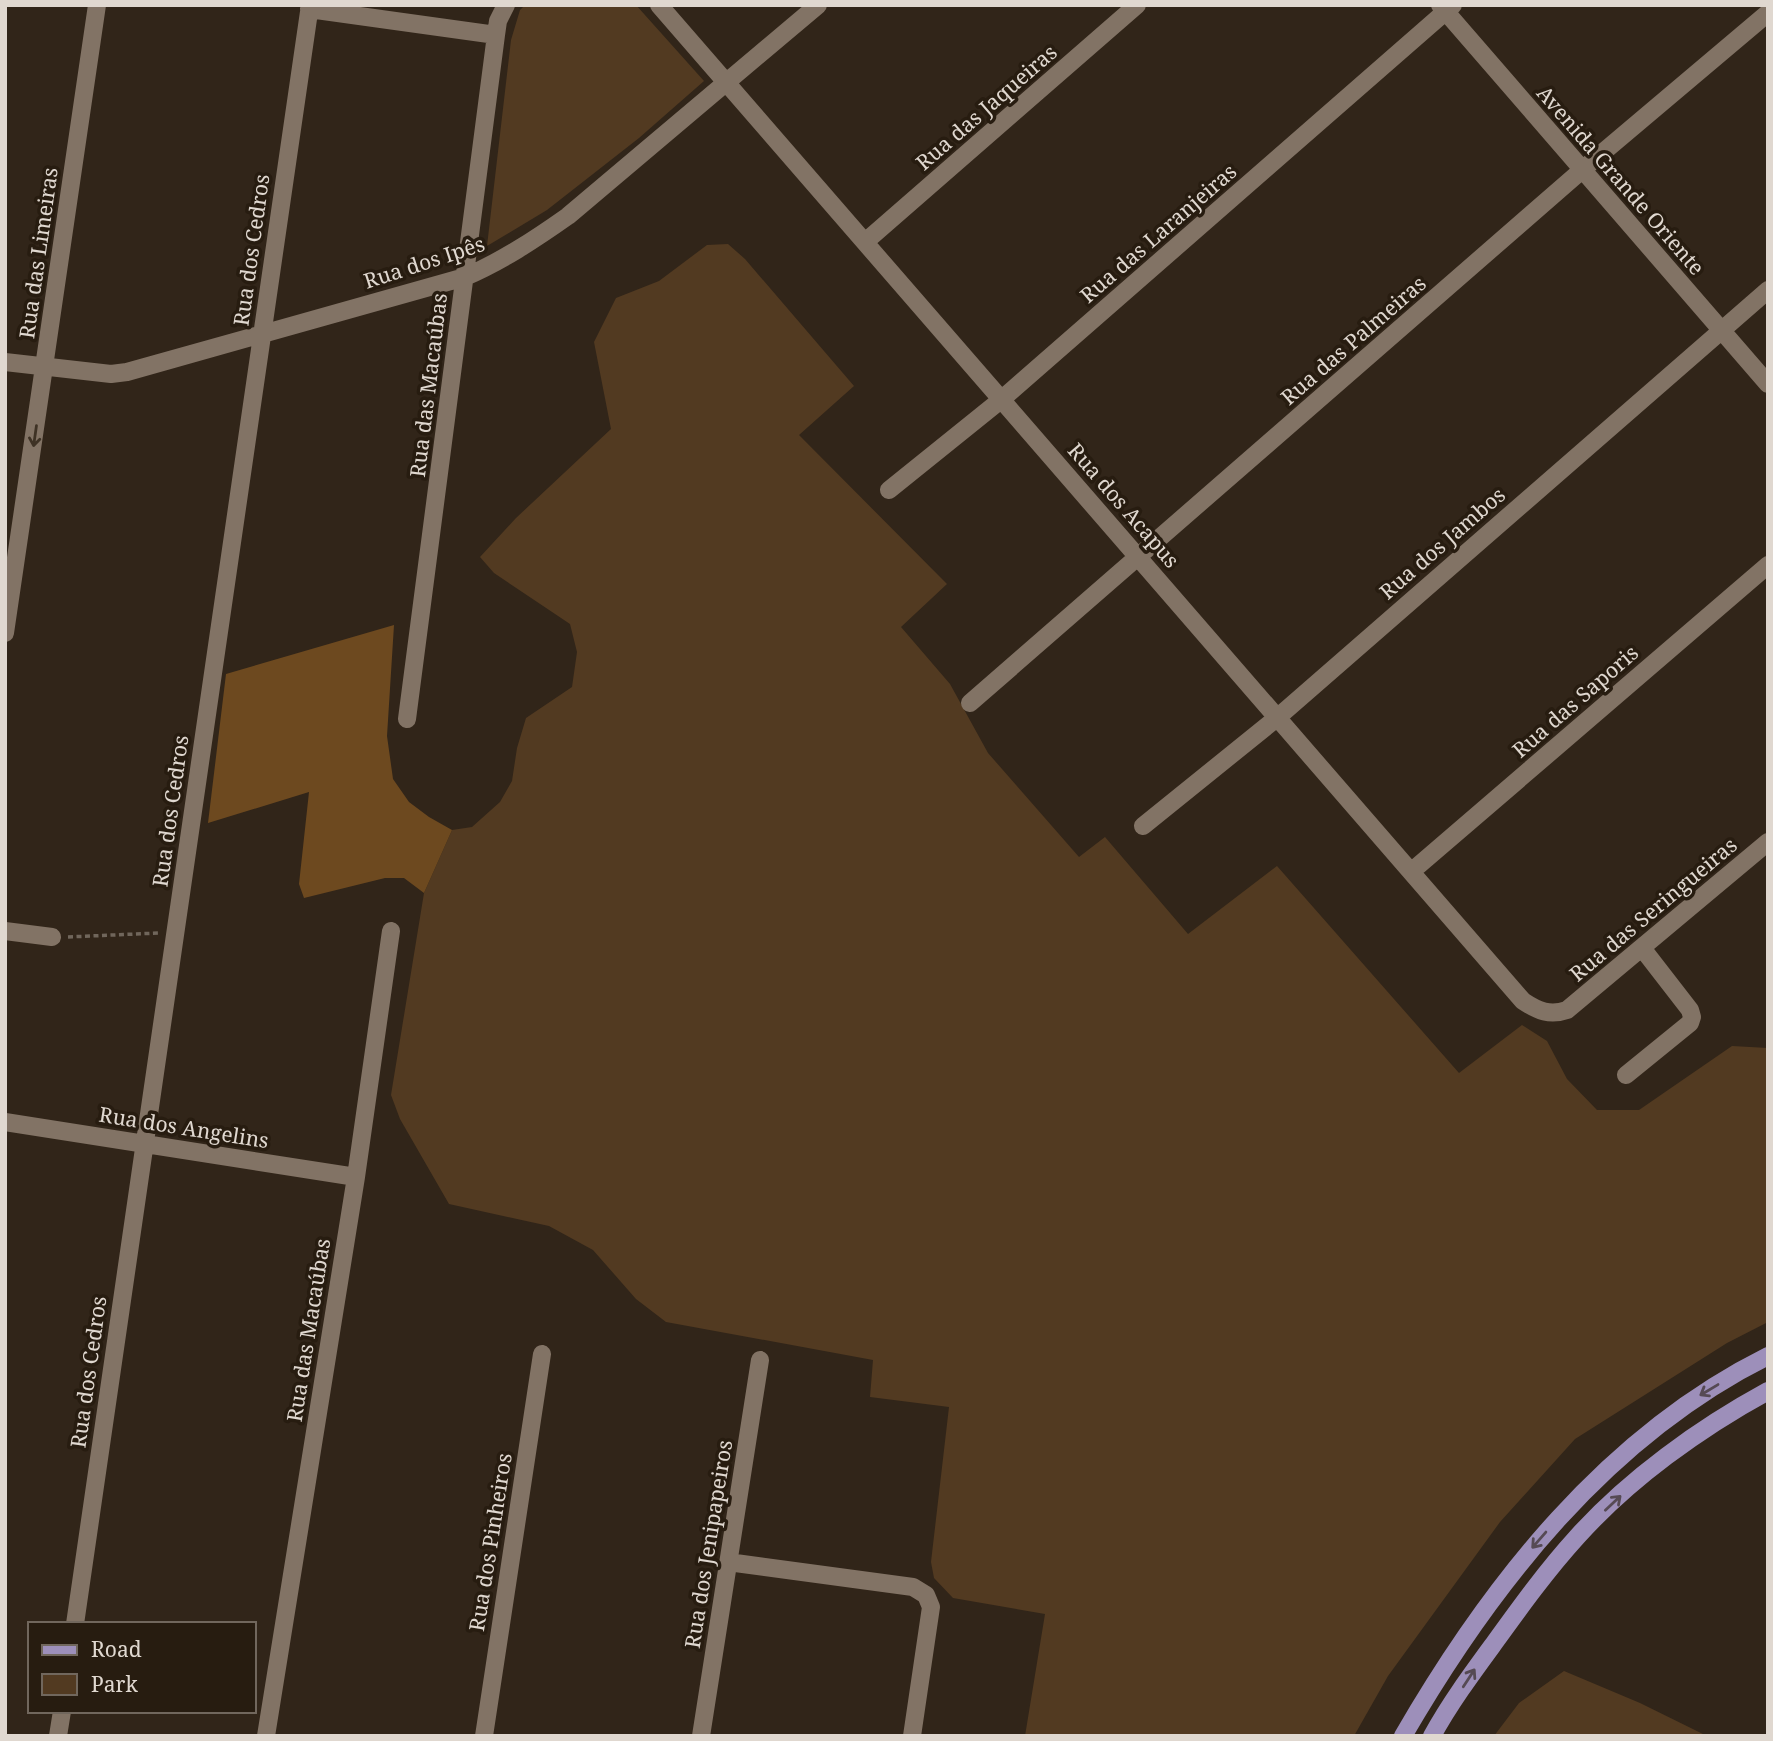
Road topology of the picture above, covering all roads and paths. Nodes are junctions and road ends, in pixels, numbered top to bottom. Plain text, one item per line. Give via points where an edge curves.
1 (97, 5) edge
2 (506, 5) edge
3 (659, 5) edge
4 (818, 5) edge
5 (1137, 5) edge
6 (309, 7) edge
7 (1446, 7) edge
8 (409, 13) edge
9 (1768, 13) edge
10 (496, 35) junction
11 (727, 84) junction
12 (1583, 170) junction
13 (865, 242) junction
14 (465, 277) junction
15 (1768, 290) edge
16 (1721, 330) junction
17 (262, 335) junction
18 (5, 362) edge
19 (45, 368) junction
20 (1768, 384) edge
21 (1002, 400) junction
22 (889, 490) dead end
23 (1140, 557) junction
24 (1768, 565) edge
25 (5, 633) edge
26 (970, 703) dead end
27 (1278, 717) junction
28 (407, 719) dead end
29 (1143, 826) dead end
30 (1768, 842) edge
31 (1412, 871) junction
32 (5, 931) edge
33 (391, 931) dead end
34 (175, 933) junction
35 (52, 937) joint
36 (1642, 947) junction
37 (1567, 1010) joint
38 (1626, 1075) dead end
39 (5, 1122) edge
40 (144, 1144) junction
41 (356, 1177) junction
42 (542, 1354) dead end
43 (1768, 1356) edge
44 (760, 1360) dead end
45 (1768, 1391) edge
46 (728, 1562) junction
47 (75, 1622) edge
48 (62, 1713) edge
49 (58, 1736) edge
50 (266, 1736) edge
51 (484, 1736) edge
52 (701, 1736) edge
53 (912, 1736) edge
54 (1403, 1736) edge
55 (1433, 1736) edge

1 - 19 street, Rua das Limeiras
2 - 10 street, Rua das Macaúbas
3 - 11 street, Rua dos Acapus
4 - 11 street, Rua dos Ipês
5 - 13 street, Rua das Jaqueiras
6 - 8 street
6 - 17 street, Rua dos Cedros
7 - 12 street, Avenida Grande Oriente
7 - 21 street, Rua das Laranjeiras
8 - 10 street
9 - 12 street, Rua das Palmeiras
10 - 14 street, Rua das Macaúbas
11 - 13 street, Rua dos Acapus
11 - 14 street, Rua dos Ipês via 568,216 525,247
12 - 16 street, Avenida Grande Oriente
12 - 23 street, Rua das Palmeiras
13 - 21 street, Rua dos Acapus
14 - 17 street, Rua dos Ipês
14 - 28 street, Rua das Macaúbas
15 - 16 street, Rua dos Jambos
16 - 20 street, Avenida Grande Oriente
16 - 27 street, Rua dos Jambos
17 - 19 street, Rua dos Ipês via 127,372
17 - 34 street, Rua dos Cedros
18 - 19 street, Rua dos Ipês
19 -> 25 street, Rua das Limeiras
21 - 22 street, Rua das Laranjeiras
21 - 23 street, Rua dos Acapus
23 - 26 street, Rua das Palmeiras
23 - 27 street, Rua dos Acapus
24 - 31 street, Rua das Saporis
27 - 29 street, Rua dos Jambos
27 - 31 street, Rua dos Acapus
30 - 36 street, Rua das Seringueiras
31 - 37 street, Rua dos Acapus via 1524,1001 1544,1012
32 - 35 street
33 - 41 street, Rua das Macaúbas
34 - 35 path
34 - 40 street, Rua dos Cedros
36 - 37 street, Rua das Seringueiras
36 - 38 street via 1692,1017
39 - 40 street, Rua dos Angelins
40 - 41 street, Rua dos Angelins
40 - 47 street, Rua dos Cedros
41 - 50 street, Rua das Macaúbas
42 - 51 street, Rua dos Pinheiros
43 -> 54 main road via 1690,1402 1588,1487 1538,1540 1484,1611
44 - 46 street, Rua dos Jenipapeiros
55 -> 45 main road via 1529,1594 1579,1535 1699,1433
46 - 52 street, Rua dos Jenipapeiros
46 - 53 street via 913,1587 926,1595 931,1607
48 - 49 street

